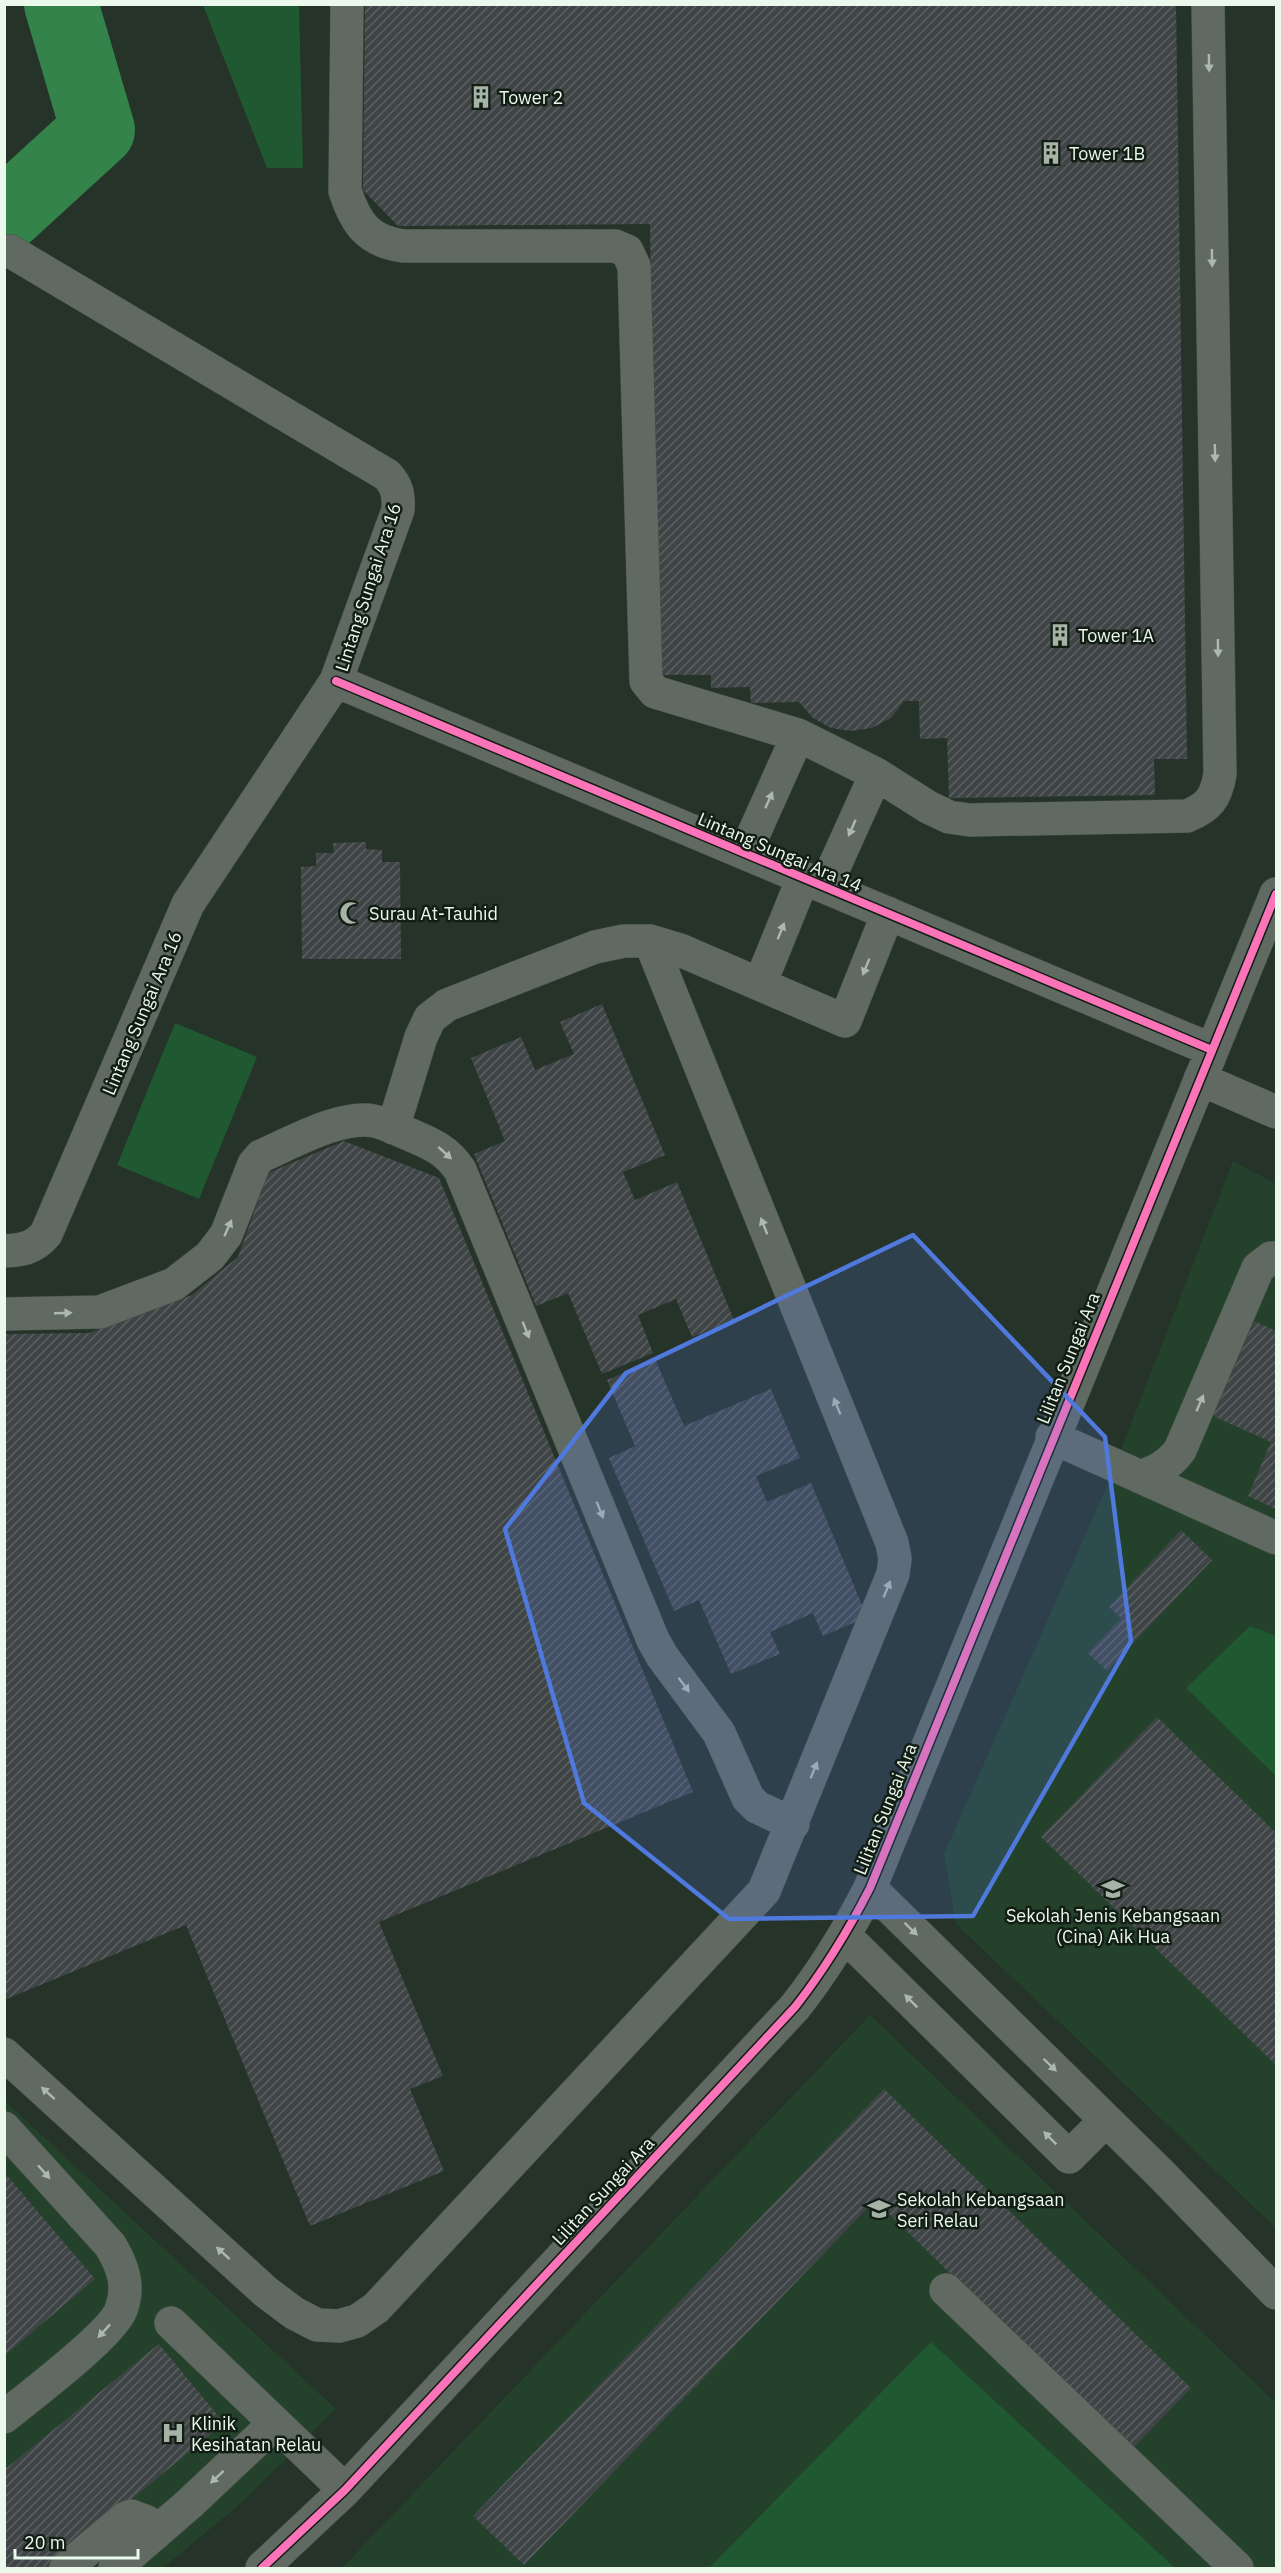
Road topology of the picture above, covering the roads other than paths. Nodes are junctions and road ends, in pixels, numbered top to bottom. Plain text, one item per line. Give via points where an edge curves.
1 (347, 4) edge
2 (1208, 4) edge
3 (10, 251) dead end
4 (336, 681) junction
5 (798, 735) junction
6 (876, 774) junction
7 (745, 853) junction
8 (814, 883) junction
9 (1276, 894) edge
10 (888, 914) junction
11 (650, 941) junction
12 (760, 984) junction
13 (1206, 1065) junction
14 (1276, 1112) edge
15 (393, 1128) junction
16 (4, 1251) edge
17 (1276, 1258) edge
18 (4, 1314) edge
19 (1052, 1437) junction
20 (1180, 1450) junction
21 (1140, 1478) junction
22 (1196, 1503) junction
23 (1276, 1538) edge
24 (793, 1824) junction
25 (870, 1888) junction
26 (845, 1936) junction
27 (4, 2054) edge
28 (1106, 2120) junction
29 (4, 2128) edge
30 (946, 2290) dead end
31 (1276, 2293) edge
32 (171, 2323) dead end
33 (4, 2417) edge
34 (275, 2423) junction
35 (345, 2490) junction
36 (156, 2533) junction
37 (66, 2568) edge
38 (115, 2568) edge
39 (262, 2568) edge
40 (1237, 2568) edge

1 - 5 street via 345,191 362,227 383,243 403,246 615,246 627,251 634,266 646,681 655,692
2 -> 6 street via 1220,774 1213,800 1187,816 970,820 949,817 928,807
3 - 4 street, Lintang Sungai Ara 16 via 387,475 396,485 398,510
4 - 7 street, Lintang Sungai Ara 14
4 - 16 street, Lintang Sungai Ara 16 via 188,904 46,1234 36,1245
5 - 6 street
7 -> 5 street
6 -> 8 street
7 - 8 street, Lintang Sungai Ara 14
8 - 10 street, Lintang Sungai Ara 14
12 -> 8 street
9 - 13 street, Lilitan Sungai Ara
10 -> 12 street via 845,1021
10 - 13 street, Lintang Sungai Ara 14
11 - 12 street
11 - 15 street via 596,947 447,1005 430,1018 421,1037
24 -> 11 street via 893,1574 895,1559 892,1543
13 - 14 street, Lintang Sungai Ara 14
13 - 19 street, Lilitan Sungai Ara
18 -> 15 street via 100,1312 174,1284 210,1256 225,1235 254,1164 261,1156 358,1119
15 -> 24 street via 440,1147 460,1170 653,1640 719,1733 748,1798 757,1807
20 -> 17 street via 1258,1268
19 - 21 street
19 - 25 street, Lilitan Sungai Ara
20 - 21 street via 1171,1462
20 - 22 street via 1183,1486
21 - 22 street
22 - 23 street
24 -> 27 street via 757,1901 376,2308 357,2321 339,2326 317,2325 266,2292
25 - 26 street, Lilitan Sungai Ara
25 -> 28 street
28 -> 26 street via 1069,2157
26 - 35 street, Lilitan Sungai Ara via 795,2007
28 - 31 street
29 -> 33 street via 110,2245 122,2264 126,2286 120,2311 106,2331
30 - 40 street
32 - 34 street
34 - 35 street
34 -> 36 street
35 - 39 street, Lilitan Sungai Ara
36 - 37 street via 147,2522 131,2516
36 - 38 street

